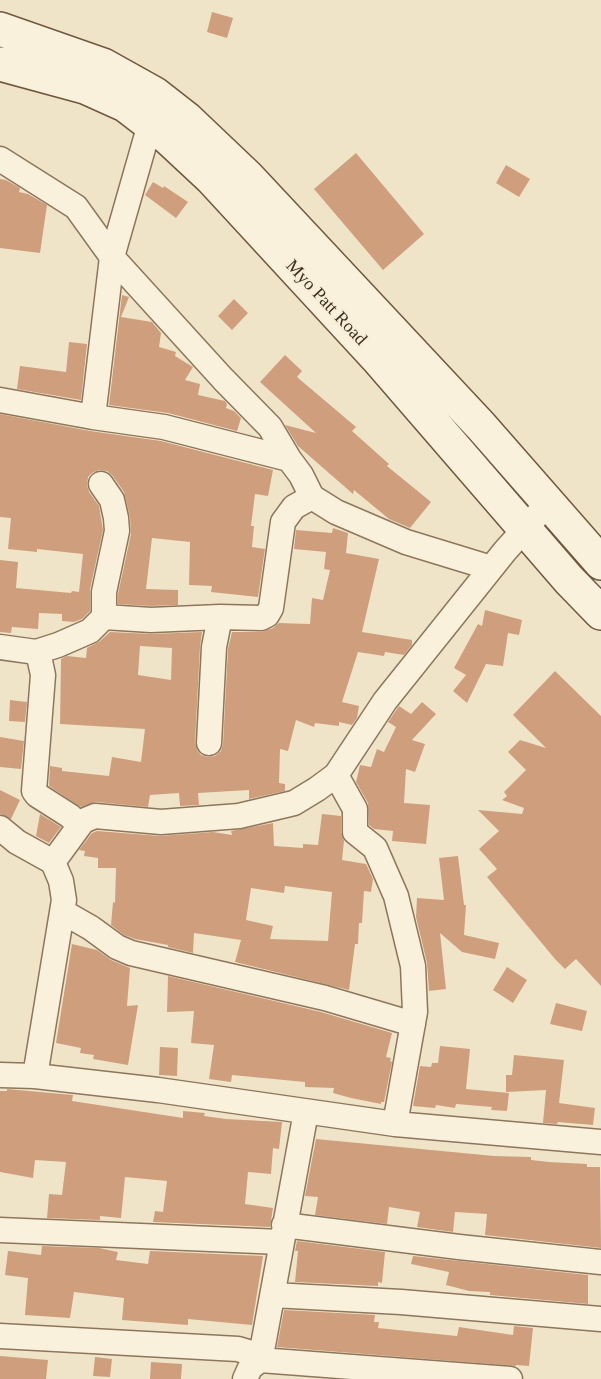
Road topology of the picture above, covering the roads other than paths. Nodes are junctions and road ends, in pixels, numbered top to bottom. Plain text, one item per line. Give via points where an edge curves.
1 (0, 29) edge
2 (0, 64) edge
3 (157, 112) junction
4 (0, 159) edge
5 (238, 187) junction
6 (112, 257) junction
7 (0, 400) edge
8 (93, 417) junction
9 (289, 459) junction
10 (101, 484) dead end
11 (312, 497) junction
12 (548, 502) junction
13 (525, 527) junction
14 (601, 563) edge
15 (491, 568) junction
16 (601, 613) edge
17 (220, 617) junction
18 (104, 618) junction
19 (0, 647) edge
20 (36, 652) junction
21 (210, 743) dead end
22 (336, 775) junction
23 (79, 825) junction
24 (0, 828) edge
25 (53, 862) junction
26 (63, 912) junction
27 (413, 1024) junction
28 (0, 1075) edge
29 (35, 1076) junction
30 (306, 1112) junction
31 (394, 1124) junction
32 (601, 1142) edge
33 (0, 1230) edge
34 (282, 1233) junction
35 (601, 1262) edge
36 (273, 1295) junction
37 (601, 1319) edge
38 (0, 1336) edge
39 (261, 1358) junction
40 (245, 1379) edge
41 (510, 1379) edge

1 - 3 main road, Myo Patt Road via 103,65 130,79
2 - 3 main road, Myo Patt Road
3 - 5 main road, Myo Patt Road via 187,119
3 - 6 street
4 - 6 street via 76,207
5 - 12 main road, Myo Patt Road via 482,426
5 - 13 main road, Myo Patt Road via 377,358
6 - 8 street
6 - 9 street via 270,427
7 - 8 street
8 - 9 street via 164,427
9 - 11 street
10 - 18 street via 112,500 117,531
11 - 15 street via 378,531
11 - 17 street via 294,507 283,522 267,615
12 - 13 street
12 - 14 main road, Myo Patt Road
13 - 15 street
13 - 16 main road, Myo Patt Road
15 - 22 street via 385,701
17 - 18 street
17 - 21 street via 214,647
18 - 20 street via 90,631
19 - 20 street
20 - 23 street via 44,675 34,791
22 - 23 street via 294,803 239,816 161,822 94,816
22 - 27 street via 355,809 355,832 375,848 396,896 413,966
23 - 25 street
24 - 25 street
25 - 26 street via 61,881
26 - 27 street via 131,953 325,998
26 - 29 street
27 - 31 street
28 - 29 street
29 - 30 street
30 - 31 street
30 - 34 street
31 - 32 street
33 - 34 street
34 - 35 street
34 - 36 street
36 - 37 street
36 - 39 street
38 - 39 street via 238,1349
39 - 40 street
39 - 41 street

